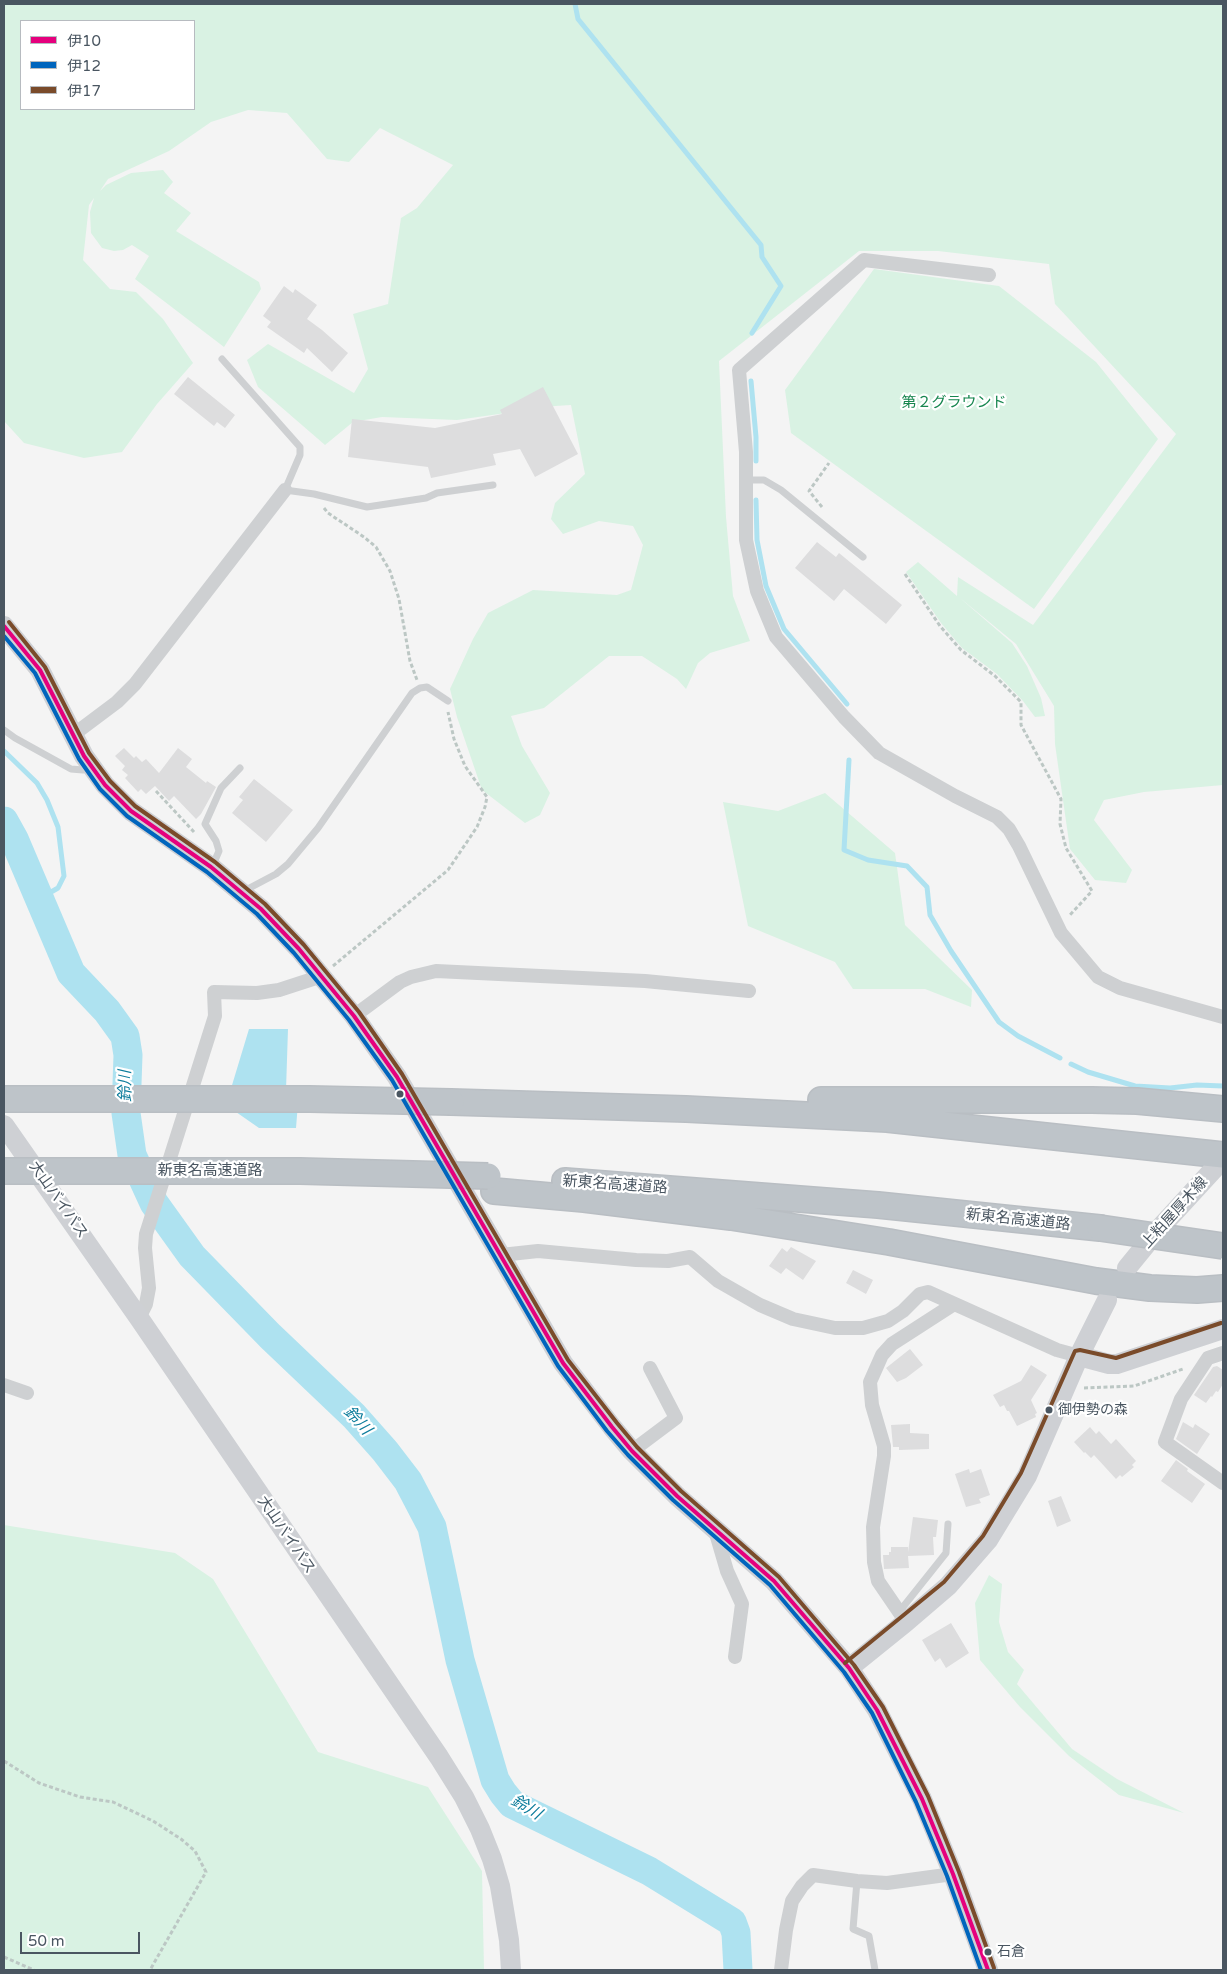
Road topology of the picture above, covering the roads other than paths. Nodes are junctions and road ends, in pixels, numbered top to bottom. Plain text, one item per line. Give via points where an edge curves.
1 (989, 275) dead end
2 (222, 359) dead end
3 (746, 480) junction
4 (493, 485) dead end
5 (286, 490) junction
6 (863, 557) dead end
7 (4, 626) edge
8 (448, 701) road end
9 (4, 730) edge
10 (73, 735) junction
11 (90, 766) junction
12 (240, 768) dead end
13 (211, 867) junction
14 (242, 892) junction
15 (322, 976) junction
16 (749, 991) dead end
17 (354, 1016) junction
18 (1223, 1016) edge
19 (4, 1099) edge
20 (889, 1109) junction
21 (1223, 1109) edge
22 (4, 1125) edge
23 (1223, 1155) edge
24 (1223, 1159) edge
25 (4, 1171) edge
26 (491, 1183) junction
27 (1223, 1246) edge
28 (501, 1255) junction
29 (1127, 1268) dead end
30 (1223, 1288) edge
31 (1107, 1300) dead end
32 (954, 1304) junction
33 (139, 1318) junction
34 (1223, 1330) edge
35 (1223, 1353) edge
36 (1080, 1356) junction
37 (650, 1368) dead end
38 (4, 1385) edge
39 (27, 1393) dead end
40 (632, 1451) junction
41 (1223, 1483) edge
42 (948, 1524) dead end
43 (715, 1529) junction
44 (902, 1617) junction
45 (735, 1657) dead end
46 (849, 1668) junction
47 (953, 1874) junction
48 (858, 1881) junction
49 (511, 1970) edge
50 (781, 1970) edge
51 (875, 1970) edge
52 (988, 1970) edge

1 - 3 street via 864,260 740,370
2 - 5 lane via 300,447
3 - 6 lane via 764,480 782,490
3 - 18 street via 746,540 757,591 776,637 844,717 879,753 989,813 1009,829 1059,928 1098,977 1110,984
4 - 5 lane via 367,507
5 - 10 street via 135,684
7 - 10 main road via 40,670
8 - 14 lane via 427,687 412,693 318,828 288,864
9 - 11 lane via 71,769 83,770
10 - 11 main road
11 - 13 main road via 131,811
12 - 13 lane via 221,788 205,824 216,841 218,851
13 - 14 main road
14 - 15 main road via 275,923
15 - 17 main road
15 - 33 street via 279,990 214,992 215,1016 146,1234 149,1288
16 - 17 street via 645,981 436,971 400,982
17 - 28 main road via 397,1077
19 - 20 highway, bridge via 310,1099 686,1109
20 - 21 highway via 1137,1101
20 - 23 highway
22 - 33 main road, 大山バイパス
24 - 29 main road, 上粕屋厚木線
25 - 26 highway, 新東名高速道路, bridge via 300,1171
26 - 27 highway, 新東名高速道路, bridge via 868,1204 1100,1228
26 - 30 highway via 889,1242 1096,1281 1150,1288
28 - 32 street via 538,1251 636,1260 668,1261 690,1257 718,1281 760,1305 793,1319 835,1328 863,1328 888,1321 923,1292
28 - 40 main road via 563,1363
31 - 36 main road
32 - 36 street via 1057,1350
32 - 44 street via 892,1344 882,1355 870,1382 872,1406 884,1451 873,1526 874,1562 878,1581
33 - 49 main road, 大山バイパス via 464,1797 480,1829 500,1886
34 - 36 main road via 1117,1364
35 - 41 street via 1208,1358 1182,1399 1165,1442
36 - 44 main road via 1027,1476 993,1533 948,1586
37 - 40 street via 676,1418
38 - 39 street
40 - 43 main road
42 - 44 lane via 946,1553
43 - 45 street via 727,1570 742,1604
43 - 46 main road via 774,1581
44 - 46 main road
46 - 47 main road via 898,1749
47 - 48 street via 887,1883
47 - 52 main road
48 - 50 street via 813,1875 802,1886 792,1901
48 - 51 lane via 853,1929 869,1936

